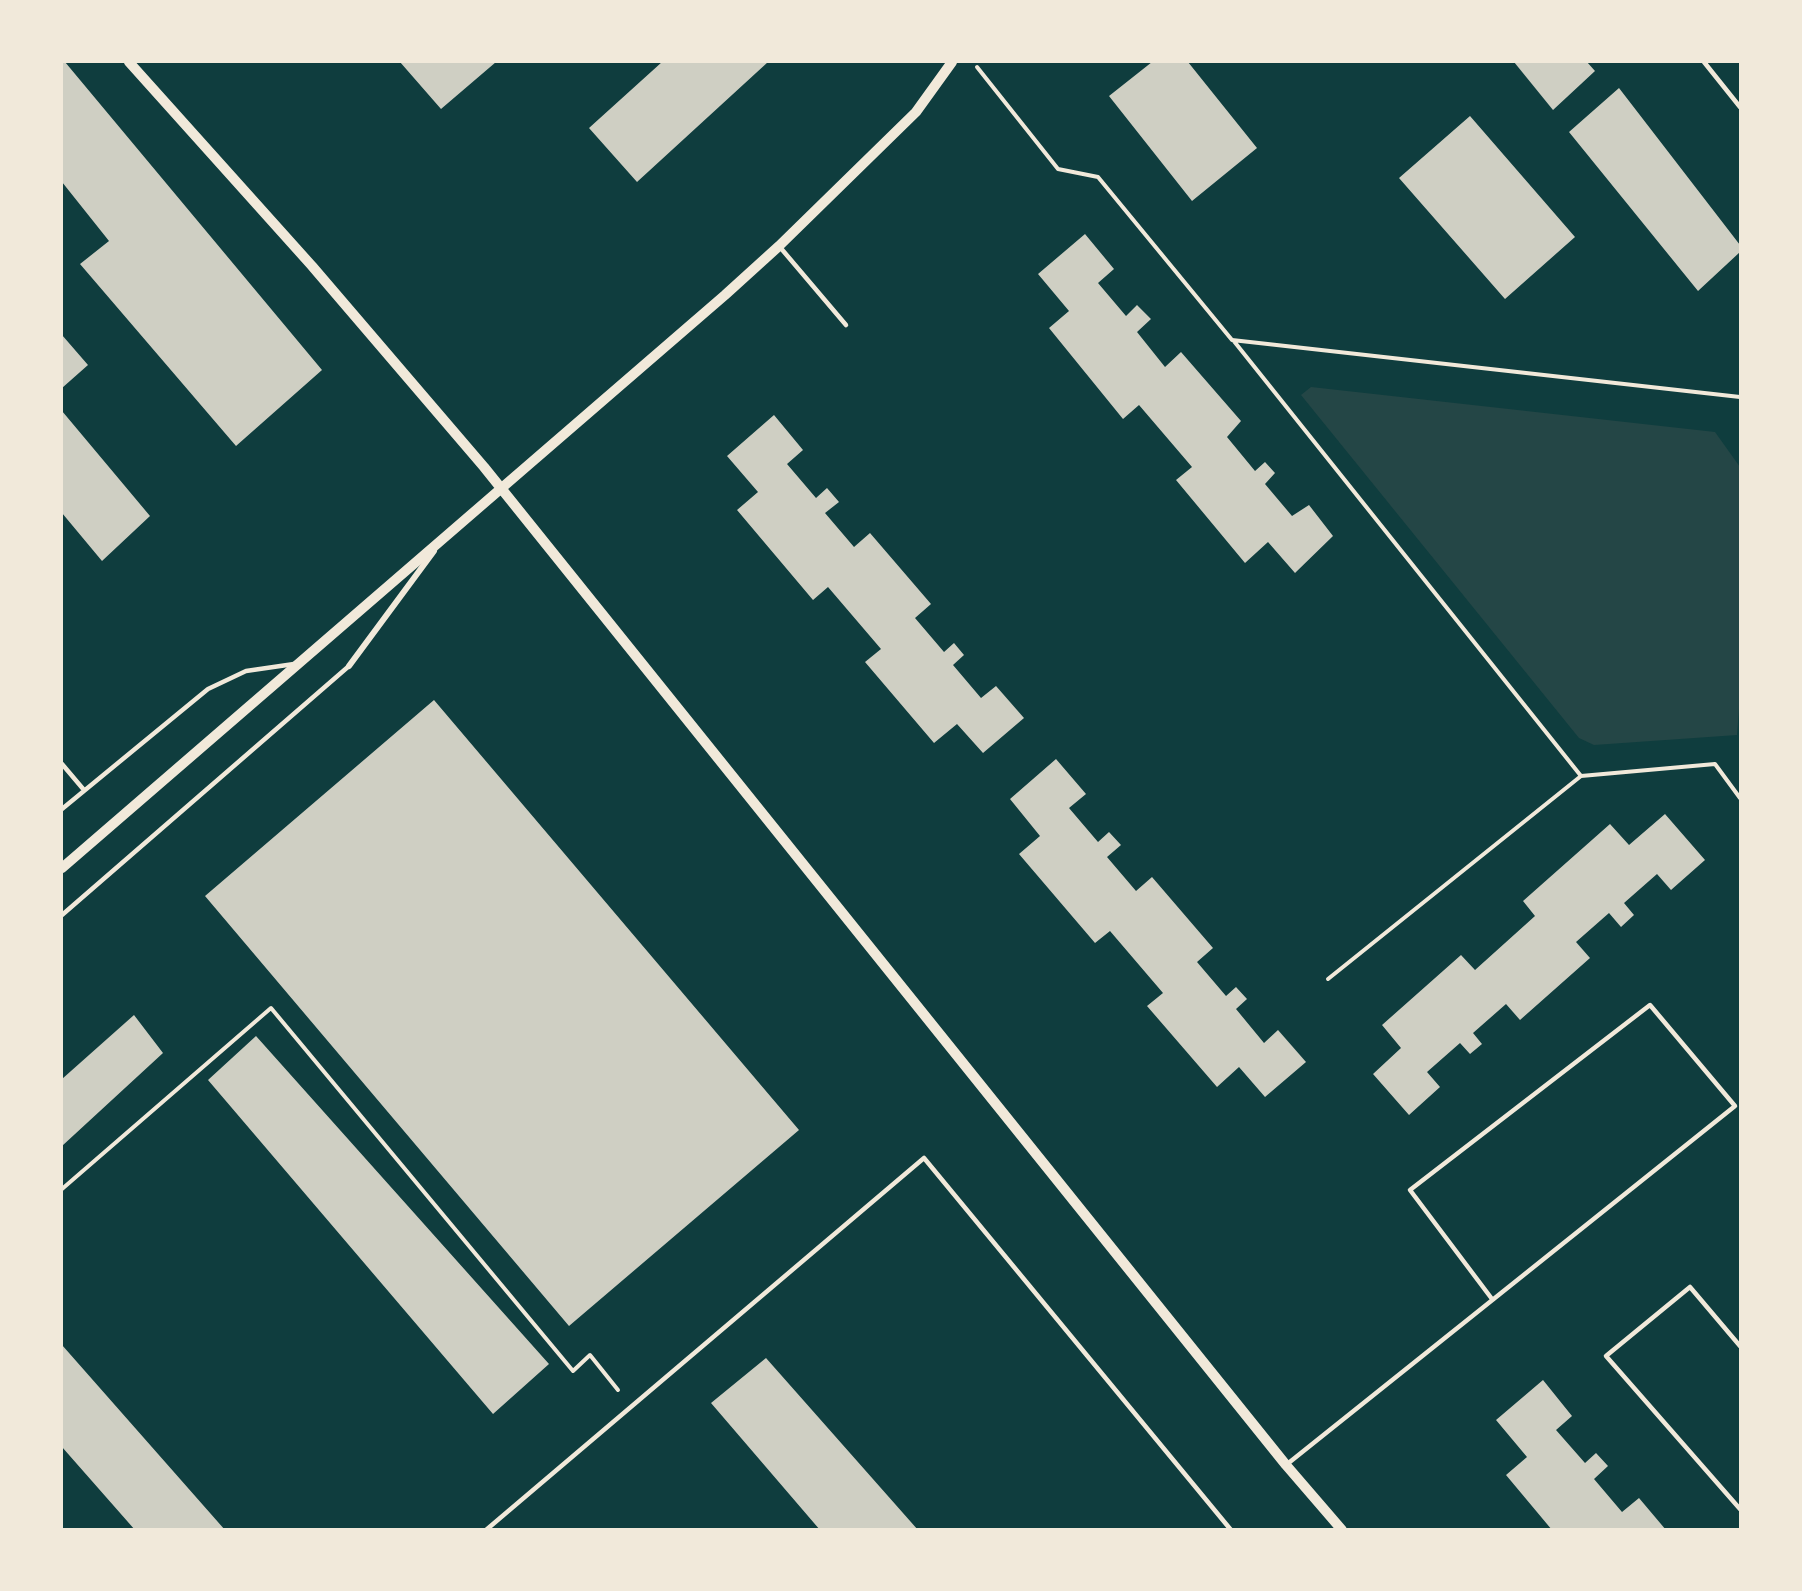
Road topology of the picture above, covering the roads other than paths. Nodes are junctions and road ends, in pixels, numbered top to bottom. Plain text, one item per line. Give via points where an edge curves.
1 (129, 62) edge
2 (952, 62) edge
3 (1704, 62) edge
4 (1740, 107) edge
5 (779, 246) junction
6 (846, 325) dead end
7 (502, 489) junction
8 (441, 542) junction
9 (297, 663) junction
10 (349, 666) joint
11 (62, 764) edge
12 (84, 790) junction
13 (62, 809) edge
14 (62, 868) edge
15 (62, 915) edge
16 (1492, 1299) junction
17 (1740, 1346) edge
18 (1286, 1465) junction
19 (1740, 1509) edge
20 (486, 1530) edge
21 (1231, 1530) edge
22 (1342, 1530) edge

1 - 7 street via 312,266
2 - 5 street via 915,112
3 - 4 lane
5 - 6 lane
5 - 7 street
7 - 8 street
7 - 18 street
8 - 9 street
8 - 10 street
9 - 12 lane via 246,671 208,689
9 - 14 street
10 - 15 lane
11 - 12 lane
12 - 13 lane
16 - 16 lane via 1735,1106 1650,1005 1410,1190
16 - 18 lane
17 - 19 lane via 1690,1287 1606,1356
18 - 22 street
20 - 21 lane via 924,1158

